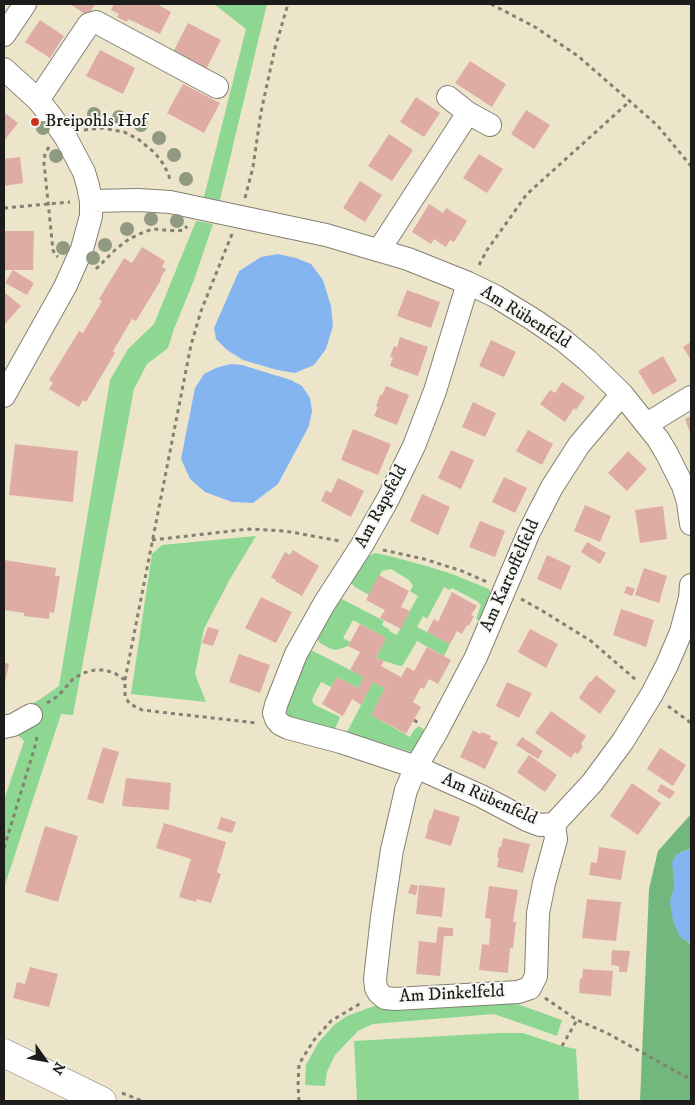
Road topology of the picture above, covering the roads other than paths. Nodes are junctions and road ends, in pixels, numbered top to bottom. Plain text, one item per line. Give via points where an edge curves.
1 (25, 4) edge
2 (4, 35) edge
3 (4, 69) edge
4 (217, 86) dead end
5 (448, 97) dead end
6 (38, 100) junction
7 (468, 113) junction
8 (490, 125) dead end
9 (91, 200) junction
10 (379, 250) junction
11 (468, 283) junction
12 (11, 364) edge
13 (622, 394) junction
14 (4, 396) edge
15 (691, 397) edge
16 (646, 424) junction
17 (691, 524) edge
18 (691, 584) edge
19 (31, 715) road end
20 (276, 719) joint
21 (4, 727) edge
22 (416, 767) junction
23 (554, 824) junction
24 (4, 1053) edge
25 (102, 1101) edge

1 - 2 street
3 - 6 street
4 - 6 street via 96,22 89,24
5 - 7 street
6 - 9 street via 84,172
7 - 8 street
7 - 10 street
9 - 10 street, Am Rübenfeld via 162,202 326,235
9 - 12 street via 91,216 82,249 54,309
10 - 11 street, Am Rübenfeld
11 - 13 street, Am Rübenfeld via 515,308 562,340 588,360
11 - 20 street, Am Rapsfeld via 414,446 362,545 296,654 276,705
12 - 14 street
13 - 16 street, Am Rübenfeld
13 - 22 street, Am Kartoffelfeld via 580,445 552,487 528,532 476,657
15 - 16 street
16 - 17 street, Am Rübenfeld via 679,478 688,502
18 - 23 street, Am Rübenfeld via 681,632 652,694 623,742 592,783
19 - 21 street
20 - 22 street, Am Rübenfeld via 288,728
22 - 23 street, Am Rübenfeld via 527,820 540,825
22 - 23 street, Am Dinkelfeld via 406,790 392,850 382,917 375,979 376,988 385,998 518,992 530,988 536,976 538,913 556,839
24 - 25 main road

